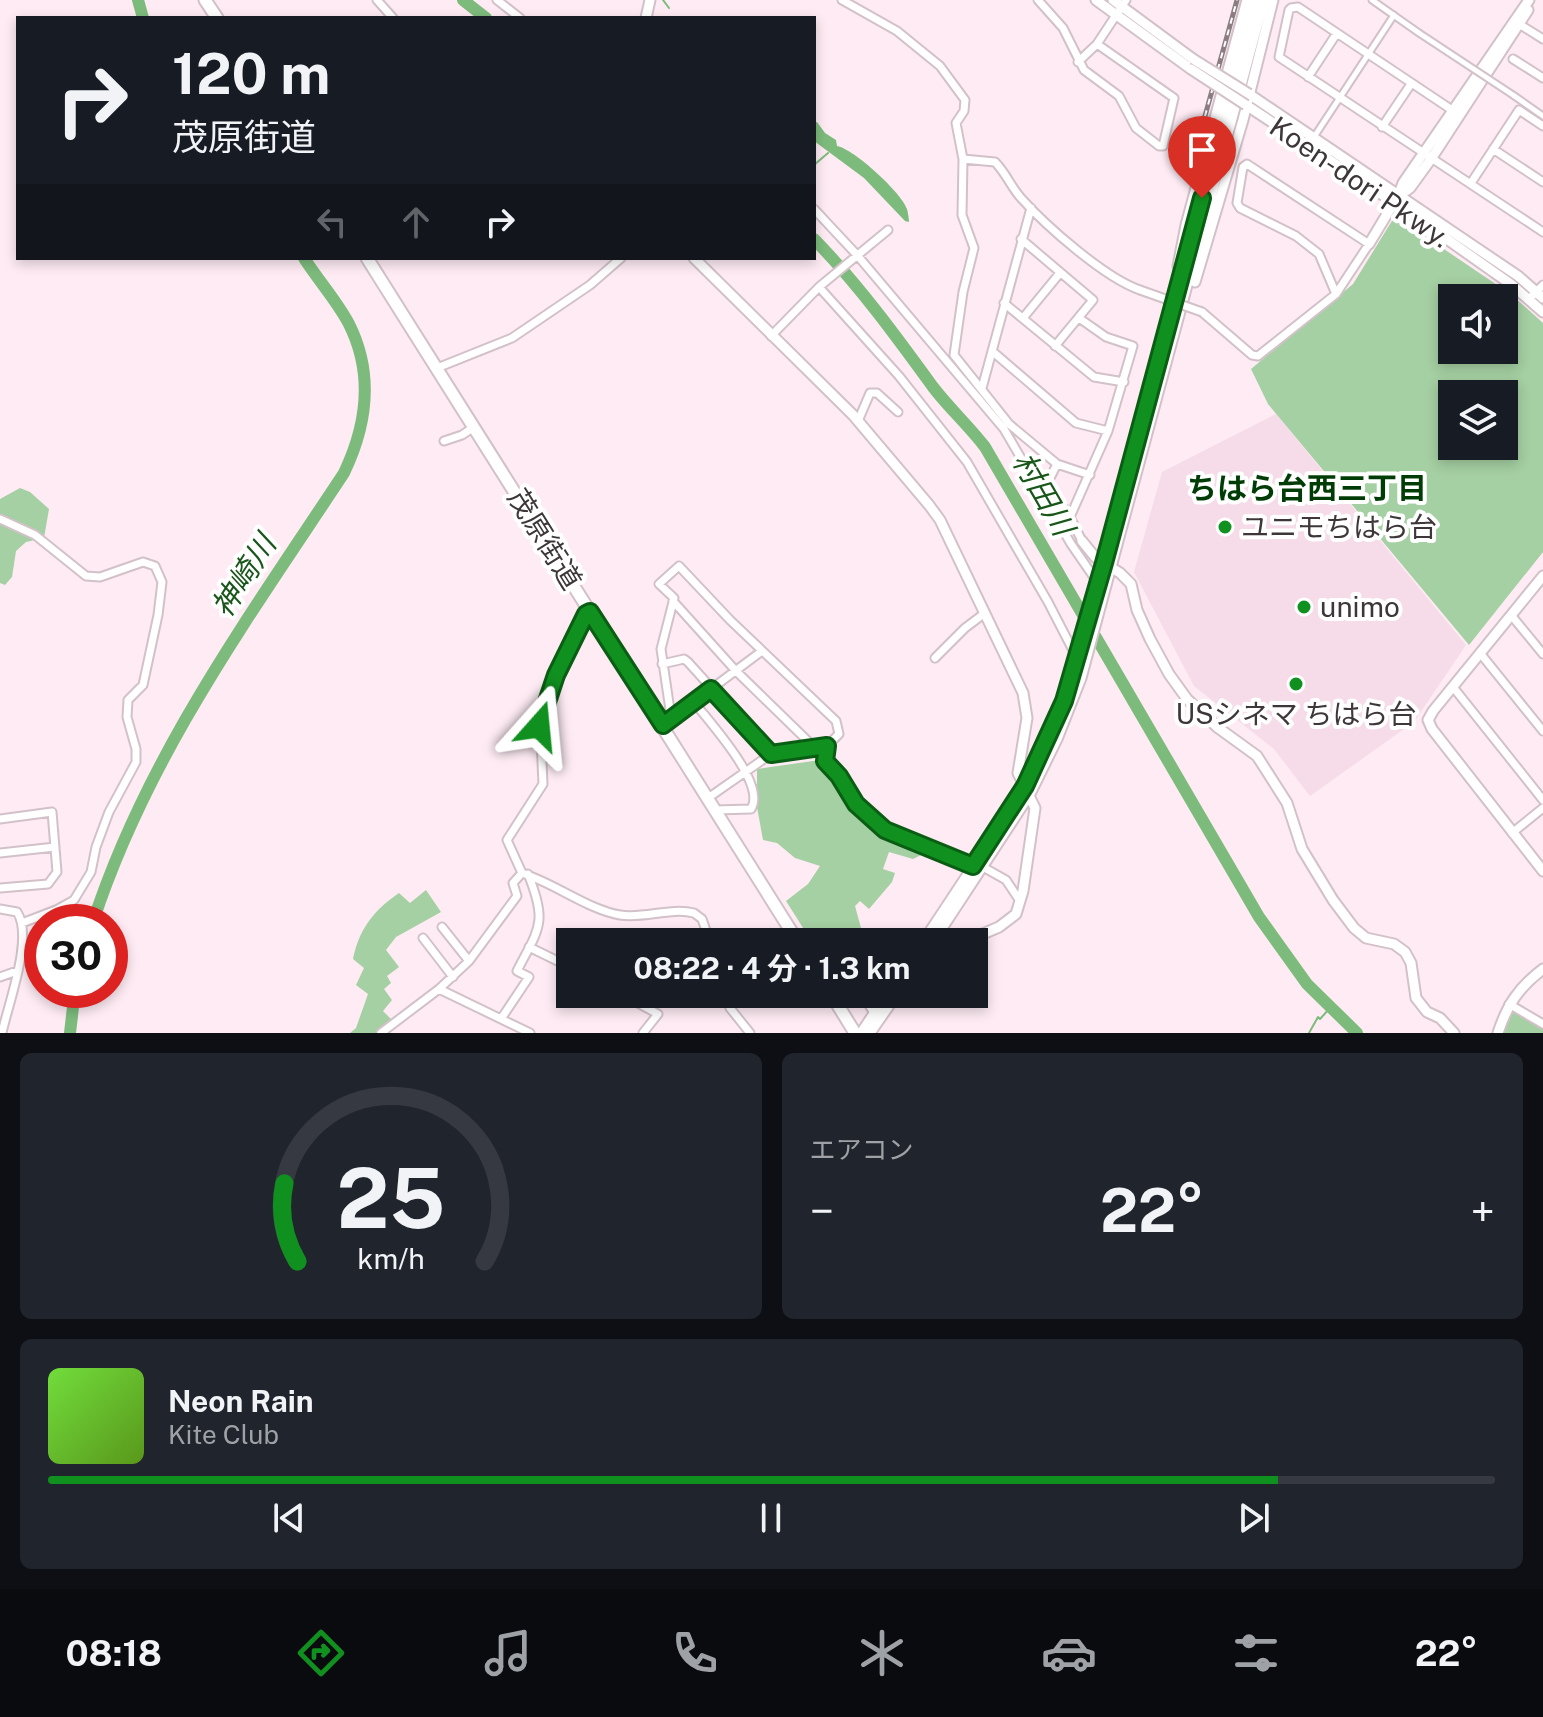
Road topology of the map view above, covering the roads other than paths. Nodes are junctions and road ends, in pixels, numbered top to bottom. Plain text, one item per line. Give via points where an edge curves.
1 (377, 0) edge
2 (497, 0) edge
3 (842, 0) edge
4 (1038, 0) edge
5 (1096, 0) edge
6 (1247, 0) edge
7 (1255, 0) edge
8 (1264, 0) edge
9 (1273, 0) edge
10 (1372, 0) edge
11 (1531, 0) edge
12 (1120, 5) edge
13 (1394, 15) junction
14 (391, 16) edge
15 (517, 16) edge
16 (1519, 24) junction
17 (1337, 33) junction
18 (1543, 39) edge
19 (1097, 44) junction
20 (1369, 55) junction
21 (1513, 59) dead end
22 (1078, 62) junction
23 (1308, 77) junction
24 (1543, 78) edge
25 (1411, 84) junction
26 (1224, 85) junction
27 (1249, 94) junction
28 (1340, 99) junction
29 (1246, 105) junction
30 (1452, 110) junction
31 (1543, 116) edge
32 (1543, 126) edge
33 (1382, 127) junction
34 (1314, 138) junction
35 (1493, 149) junction
36 (1427, 156) junction
37 (963, 159) junction
38 (1543, 182) edge
39 (1471, 183) junction
40 (1396, 200) junction
41 (1031, 208) junction
42 (816, 211) edge
43 (888, 230) dead end
44 (1543, 232) edge
45 (1021, 239) junction
46 (1369, 244) junction
47 (857, 255) junction
48 (368, 260) edge
49 (619, 260) edge
50 (696, 260) edge
51 (1060, 273) junction
52 (819, 287) junction
53 (1336, 294) junction
54 (1538, 294) edge
55 (1179, 299) junction
56 (1004, 303) junction
57 (1543, 312) edge
58 (1023, 318) junction
59 (1079, 318) junction
60 (771, 336) junction
61 (1055, 346) junction
62 (992, 351) junction
63 (437, 368) junction
64 (1124, 382) junction
65 (982, 388) junction
66 (898, 412) dead end
67 (858, 421) junction
68 (474, 427) junction
69 (1108, 431) junction
70 (444, 441) dead end
71 (1057, 464) junction
72 (1090, 475) junction
73 (1070, 517) junction
74 (0, 519) edge
75 (1082, 541) joint
76 (1108, 565) junction
77 (1542, 581) edge
78 (1101, 588) junction
79 (673, 601) junction
80 (590, 612) junction
81 (985, 613) junction
82 (1511, 615) junction
83 (762, 651) junction
84 (1480, 653) junction
85 (1543, 654) edge
86 (935, 658) dead end
87 (1081, 662) junction
88 (662, 664) junction
89 (736, 671) junction
90 (1453, 687) junction
91 (711, 689) junction
92 (694, 702) junction
93 (673, 717) junction
94 (663, 725) junction
95 (1543, 731) edge
96 (827, 746) junction
97 (815, 748) junction
98 (771, 754) junction
99 (746, 771) junction
100 (1027, 790) junction
101 (708, 798) junction
102 (1543, 800) edge
103 (1543, 808) edge
104 (715, 810) junction
105 (0, 819) edge
106 (1512, 833) junction
107 (55, 847) junction
108 (0, 853) edge
109 (978, 867) junction
110 (1543, 871) edge
111 (525, 874) junction
112 (0, 888) edge
113 (1020, 901) junction
114 (0, 909) edge
115 (22, 923) junction
116 (442, 927) dead end
117 (705, 928) edge
118 (789, 928) edge
119 (933, 928) edge
120 (941, 928) edge
121 (988, 931) edge
122 (423, 938) dead end
123 (529, 947) junction
124 (556, 960) edge
125 (469, 961) junction
126 (1543, 969) edge
127 (17, 971) junction
128 (0, 977) edge
129 (453, 977) junction
130 (439, 989) junction
131 (1509, 1004) junction
132 (647, 1008) edge
133 (730, 1008) edge
134 (840, 1008) edge
135 (871, 1008) edge
136 (877, 1008) edge
137 (887, 1008) edge
138 (874, 1013) junction
139 (505, 1021) junction
140 (1543, 1024) edge
141 (855, 1032) edge
142 (2, 1033) edge
143 (381, 1033) edge
144 (508, 1033) edge
145 (530, 1033) edge
146 (643, 1033) edge
147 (750, 1033) edge
148 (870, 1033) edge
149 (1454, 1033) edge
150 (1498, 1033) edge

1 - 14 street
2 - 15 street
3 - 37 street via 897,31 940,66 965,100 956,123
4 - 22 street via 1063,28
5 - 12 street, Koen-dori Pkwy.
6 - 26 street
7 - 55 street
8 - 55 street
9 - 27 street
10 - 13 street
11 - 16 street
11 - 30 street
12 - 19 street
12 - 26 street, Koen-dori Pkwy., bridge
13 - 20 street
13 - 31 street, bridge
16 - 18 street
16 - 36 street
17 - 20 street
17 - 23 street
17 - 23 street via 1298,7 1291,8 1278,55
19 - 22 street
19 - 22 street via 1174,98 1163,146 1136,128 1119,96
20 - 25 street
20 - 28 street
21 - 24 street
23 - 28 street
25 - 30 street
25 - 33 street
26 - 27 street, Koen-dori Pkwy., bridge
26 - 29 street, Koen-dori Pkwy., bridge
26 - 55 street via 1186,225 1174,285
27 - 29 street
27 - 34 street, Koen-dori Pkwy.
28 - 33 street
28 - 34 street
29 - 40 street, Koen-dori Pkwy.
29 - 55 street via 1193,289
30 - 36 street
32 - 35 street via 1519,110
33 - 36 street
34 - 40 street, Koen-dori Pkwy.
35 - 38 street
35 - 39 street
36 - 39 street
36 - 40 street via 1410,188
37 - 41 street via 995,162
37 - 65 street via 962,215 974,248 954,355
39 - 44 street
40 - 46 street
40 - 54 street, Koen-dori Pkwy.
41 - 45 street
41 - 53 street, bridge via 1120,283 1202,312 1252,355 1258,356
42 - 47 street
43 - 47 street
45 - 51 street
45 - 56 street
46 - 53 street
46 - 53 street via 1247,164 1243,167 1240,208 1319,254
47 - 52 street
47 - 78 street via 1004,429
48 - 63 main road, 茂原街道
49 - 63 street via 512,338
50 - 60 street
51 - 58 street
51 - 59 street via 1093,300
52 - 60 street
52 - 87 street via 967,462
54 - 57 street, Koen-dori Pkwy.
55 - 76 street
56 - 58 street
56 - 62 street
58 - 61 street
59 - 61 street
59 - 64 street via 1106,337 1133,346
60 - 67 street
61 - 64 street via 1094,377
62 - 65 street
62 - 69 street via 1076,423
63 - 68 main road, 茂原街道
64 - 69 street
65 - 71 street via 1009,424
66 - 67 street via 870,393
67 - 81 street via 940,520
68 - 70 street
68 - 80 main road, 茂原街道
69 - 72 street
71 - 72 street
71 - 73 street via 1047,484
72 - 73 street
73 - 75 street
74 - 115 street via 35,535 86,576 100,577 143,562 155,566 162,582 143,685 128,700 136,762 109,812 91,872 78,895
75 - 76 street
76 - 78 street
76 - 149 street via 1131,584 1144,627 1187,699 1257,756 1287,803 1302,849 1333,900 1360,933 1405,952 1419,1003
77 - 82 street
78 - 87 street
79 - 83 street via 659,584 679,566
79 - 88 street
79 - 89 street
80 - 94 main road, 茂原街道
80 - 111 street via 540,717 543,784 507,840
81 - 86 street
81 - 100 street via 1023,693 1027,718 1018,773
82 - 84 street
82 - 85 street
83 - 89 street
83 - 96 street via 836,721 839,734
84 - 90 street
84 - 95 street
87 - 100 street via 1057,739
88 - 91 street via 684,659
88 - 93 street
89 - 91 street
89 - 97 street
90 - 102 street
90 - 106 street via 1430,715 1430,725
91 - 92 street
91 - 98 street
92 - 93 street
92 - 99 street
93 - 94 street
94 - 101 main road, 茂原街道
96 - 97 street
96 - 109 street via 825,761 873,821 898,837
97 - 98 street
98 - 99 street
99 - 101 street
99 - 104 street via 754,806
100 - 109 street
100 - 113 street via 1035,812
101 - 104 main road, 茂原街道
103 - 106 street
104 - 118 main road, 茂原街道
105 - 107 street via 52,812
106 - 110 street
107 - 108 street
107 - 112 street via 57,872 48,884
109 - 113 street via 1006,880
109 - 119 street
109 - 120 street
111 - 117 street via 613,914 641,917 689,911
111 - 123 street via 537,898 540,928
111 - 125 street via 513,883 517,896
113 - 121 street via 1008,922
114 - 115 street via 17,912
115 - 127 street
116 - 125 street
122 - 129 street
123 - 124 street
123 - 139 street via 517,971 529,977
125 - 129 street
126 - 131 street
127 - 128 street
127 - 142 street
129 - 130 street
130 - 139 street
130 - 143 street
131 - 140 street
131 - 150 street
132 - 146 street via 658,1014
133 - 147 street
134 - 141 main road
135 - 138 street
136 - 138 street
137 - 148 street
138 - 141 street
139 - 144 street
139 - 145 street

